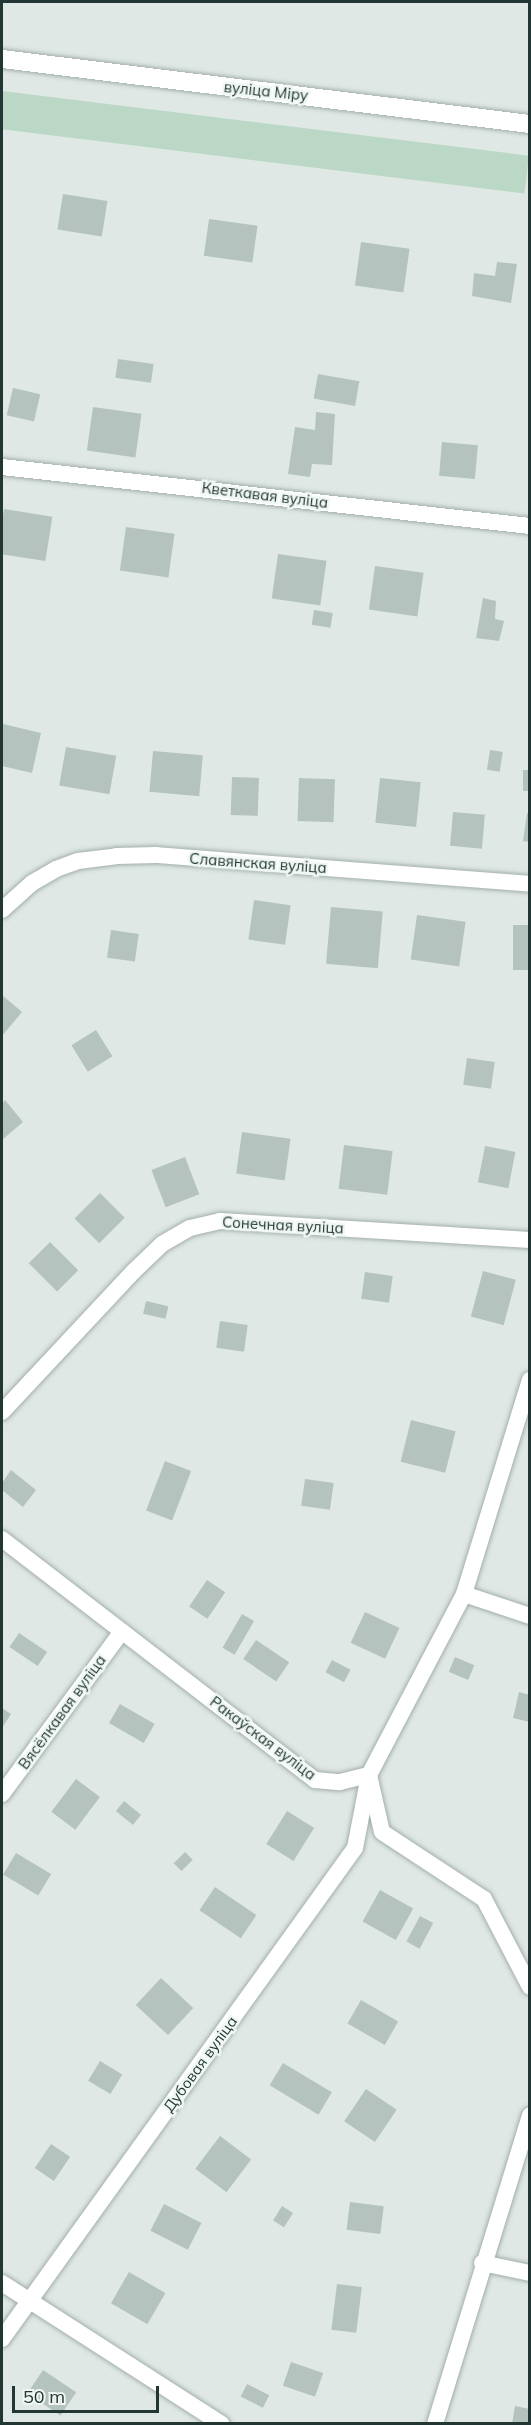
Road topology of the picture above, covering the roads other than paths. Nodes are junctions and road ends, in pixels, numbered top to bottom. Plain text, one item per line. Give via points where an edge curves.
1 (2, 59) edge
2 (530, 124) edge
3 (2, 467) edge
4 (530, 526) edge
5 (530, 884) edge
6 (2, 910) edge
7 (530, 1240) edge
8 (530, 1380) edge
9 (2, 1412) edge
10 (2, 1539) edge
11 (464, 1594) junction
12 (530, 1616) edge
13 (122, 1631) junction
14 (369, 1775) junction
15 (2, 1794) edge
16 (530, 1987) edge
17 (530, 2115) edge
18 (482, 2263) junction
19 (530, 2274) edge
20 (2, 2283) edge
21 (29, 2303) junction
22 (2, 2339) edge
23 (222, 2424) edge
24 (435, 2424) edge

1 - 2 street, вуліца Міру
3 - 4 street, Кветкавая вуліца
5 - 6 street, Славянская вуліца via 156,855 116,856 78,861 56,869 32,883
7 - 9 street, Сонечная вуліца via 220,1221 190,1228 155,1251
8 - 11 street, Дубовая вуліца
10 - 13 street, Ракаўская вуліца
11 - 12 street
11 - 14 street, Дубовая вуліца
13 - 14 street, Ракаўская вуліца via 315,1780 340,1782
13 - 15 street, Вясёлкавая вуліца
14 - 16 street via 382,1832 484,1899
14 - 21 street, Дубовая вуліца via 355,1848
17 - 18 street
18 - 19 street
18 - 24 street
20 - 21 street
21 - 22 street, Дубовая вуліца
21 - 23 street

